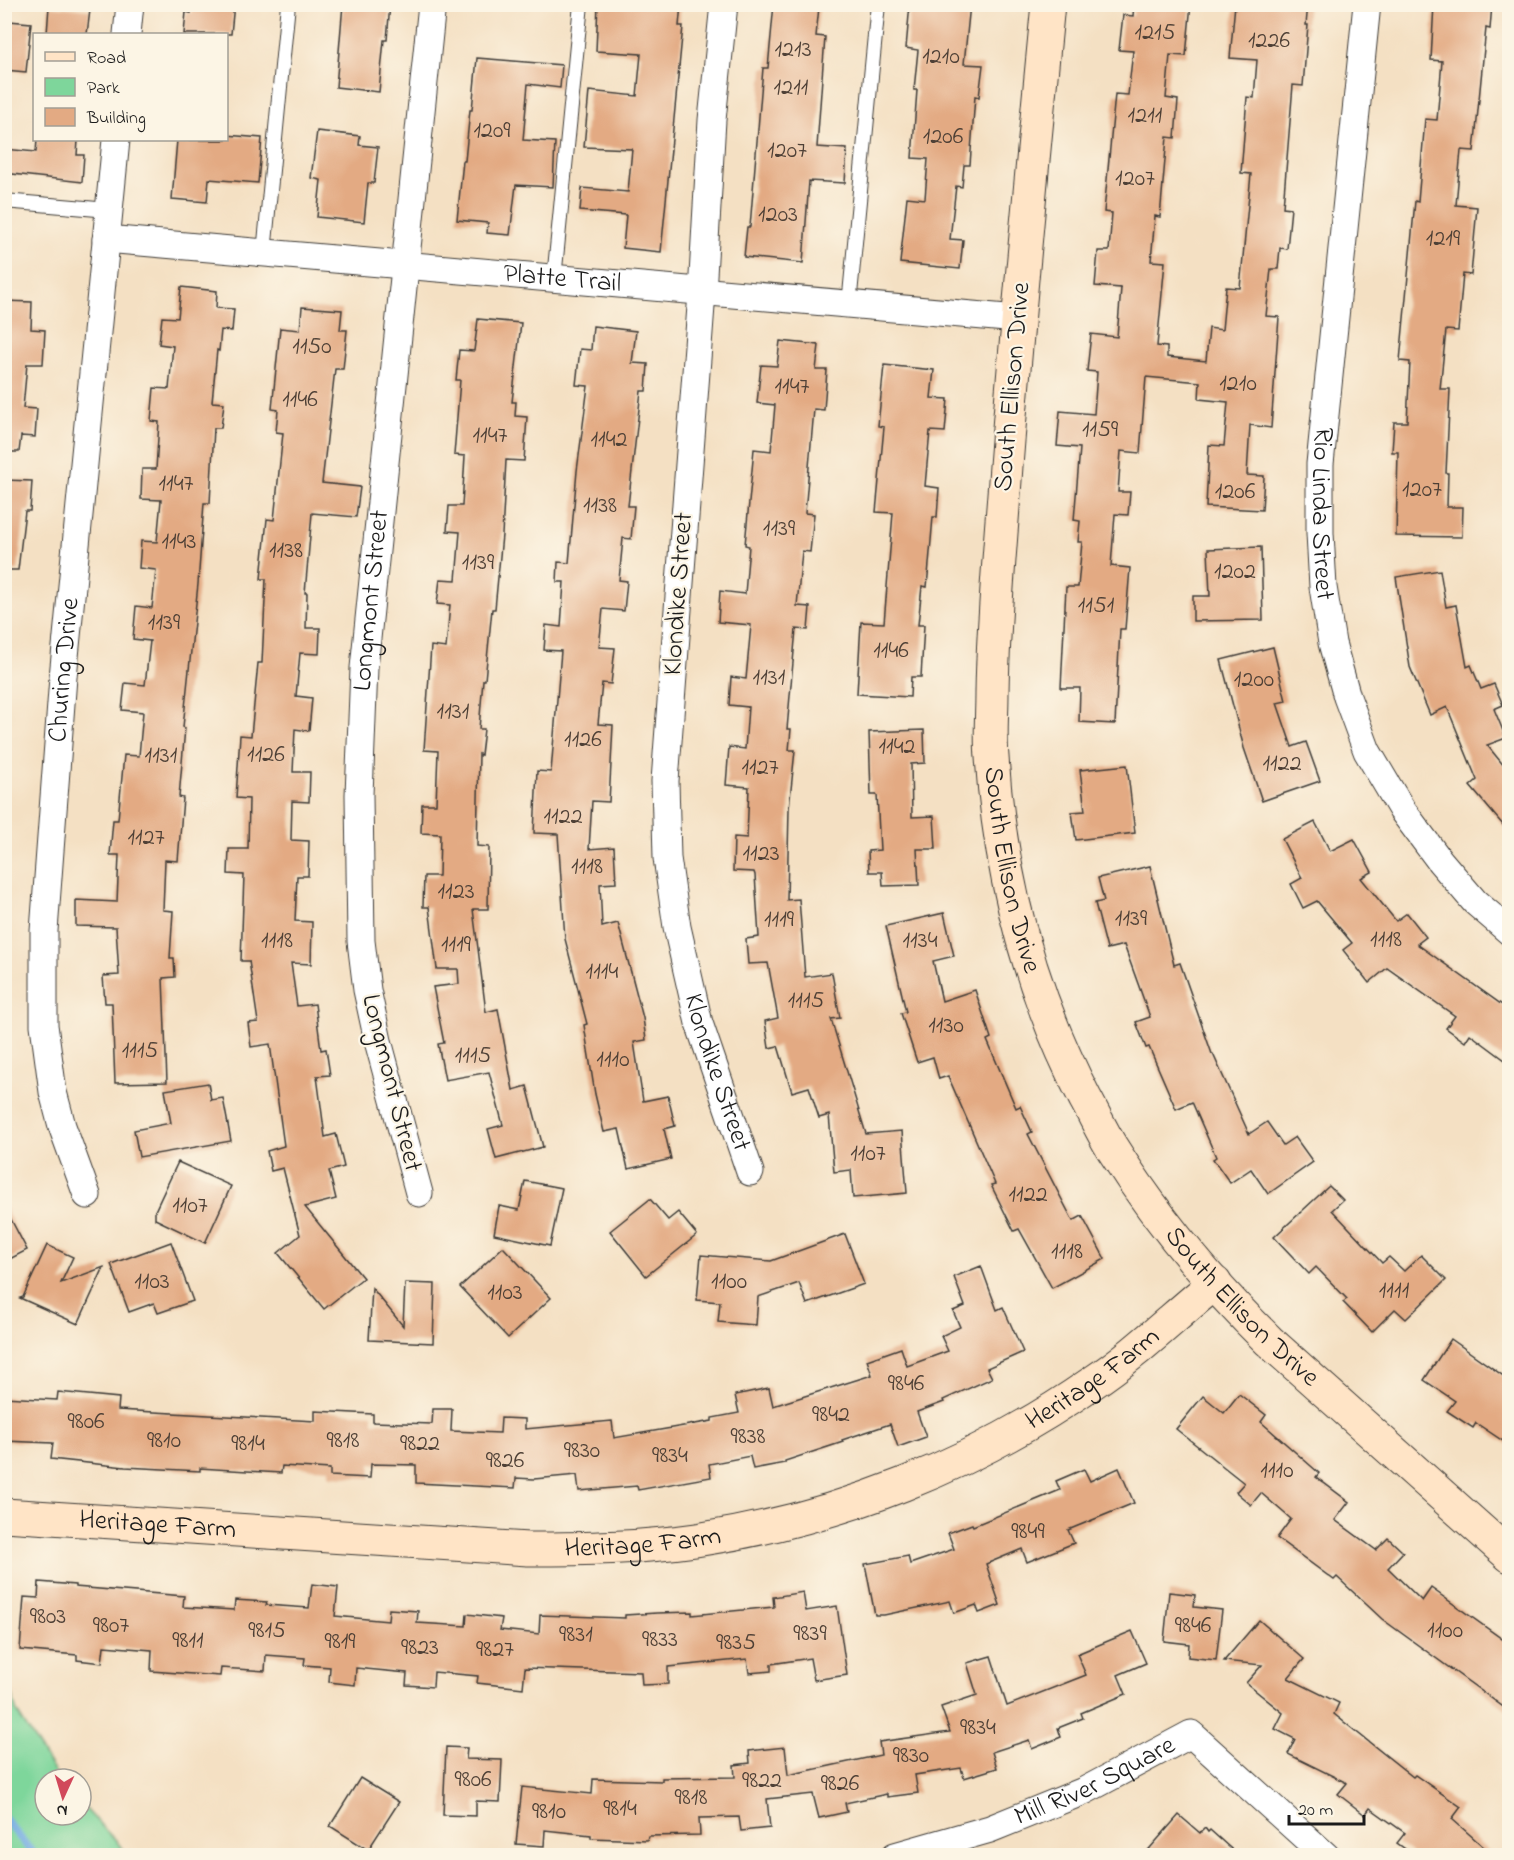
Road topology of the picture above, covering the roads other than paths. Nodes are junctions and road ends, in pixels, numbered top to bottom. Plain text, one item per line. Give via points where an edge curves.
1 (130, 4) edge
2 (288, 4) edge
3 (432, 4) edge
4 (581, 4) edge
5 (724, 4) edge
6 (878, 4) edge
7 (1048, 4) edge
8 (1367, 4) edge
9 (127, 33) edge
10 (116, 141) edge
11 (4, 201) edge
12 (109, 210) junction
13 (106, 239) junction
14 (264, 253) junction
15 (405, 265) junction
16 (554, 279) junction
17 (702, 293) junction
18 (849, 305) junction
19 (1018, 320) junction
20 (1509, 932) edge
21 (750, 1172) dead end
22 (419, 1192) dead end
23 (87, 1194) dead end
24 (1215, 1283) junction
25 (4, 1515) edge
26 (1509, 1556) edge
27 (895, 1856) edge
28 (1326, 1856) edge

1 - 9 street
2 - 14 lane
3 - 15 street, Longmont Street
4 - 16 lane
5 - 17 street, Klondike Street via 712,120
6 - 18 lane
7 - 19 street, South Ellison Drive
8 - 20 street, Rio Linda Street via 1320,464 1323,587 1332,643 1367,750 1402,810 1440,861 1475,902
10 - 12 street, Churing Drive
11 - 12 lane
12 - 13 street, Churing Drive
13 - 14 street, Platte Trail
13 - 23 street, Churing Drive via 63,677 44,931 44,1025 53,1092
14 - 15 street, Platte Trail
15 - 16 street, Platte Trail
15 - 22 street, Longmont Street via 364,668 359,795 361,941 378,1041
16 - 17 street, Platte Trail
17 - 18 street, Platte Trail
17 - 21 street, Klondike Street via 664,781 667,858 677,927 699,1023
18 - 19 street, Platte Trail
19 - 24 street, South Ellison Drive via 993,637 992,754 999,828 1014,911 1049,1024 1105,1137 1156,1211
24 - 25 street, Heritage Farm via 1094,1383 985,1447 878,1494 777,1523 708,1537 596,1548 509,1548
24 - 26 street, South Ellison Drive via 1289,1361
27 - 28 street, Mill River Square via 990,1829 1084,1791 1191,1734

